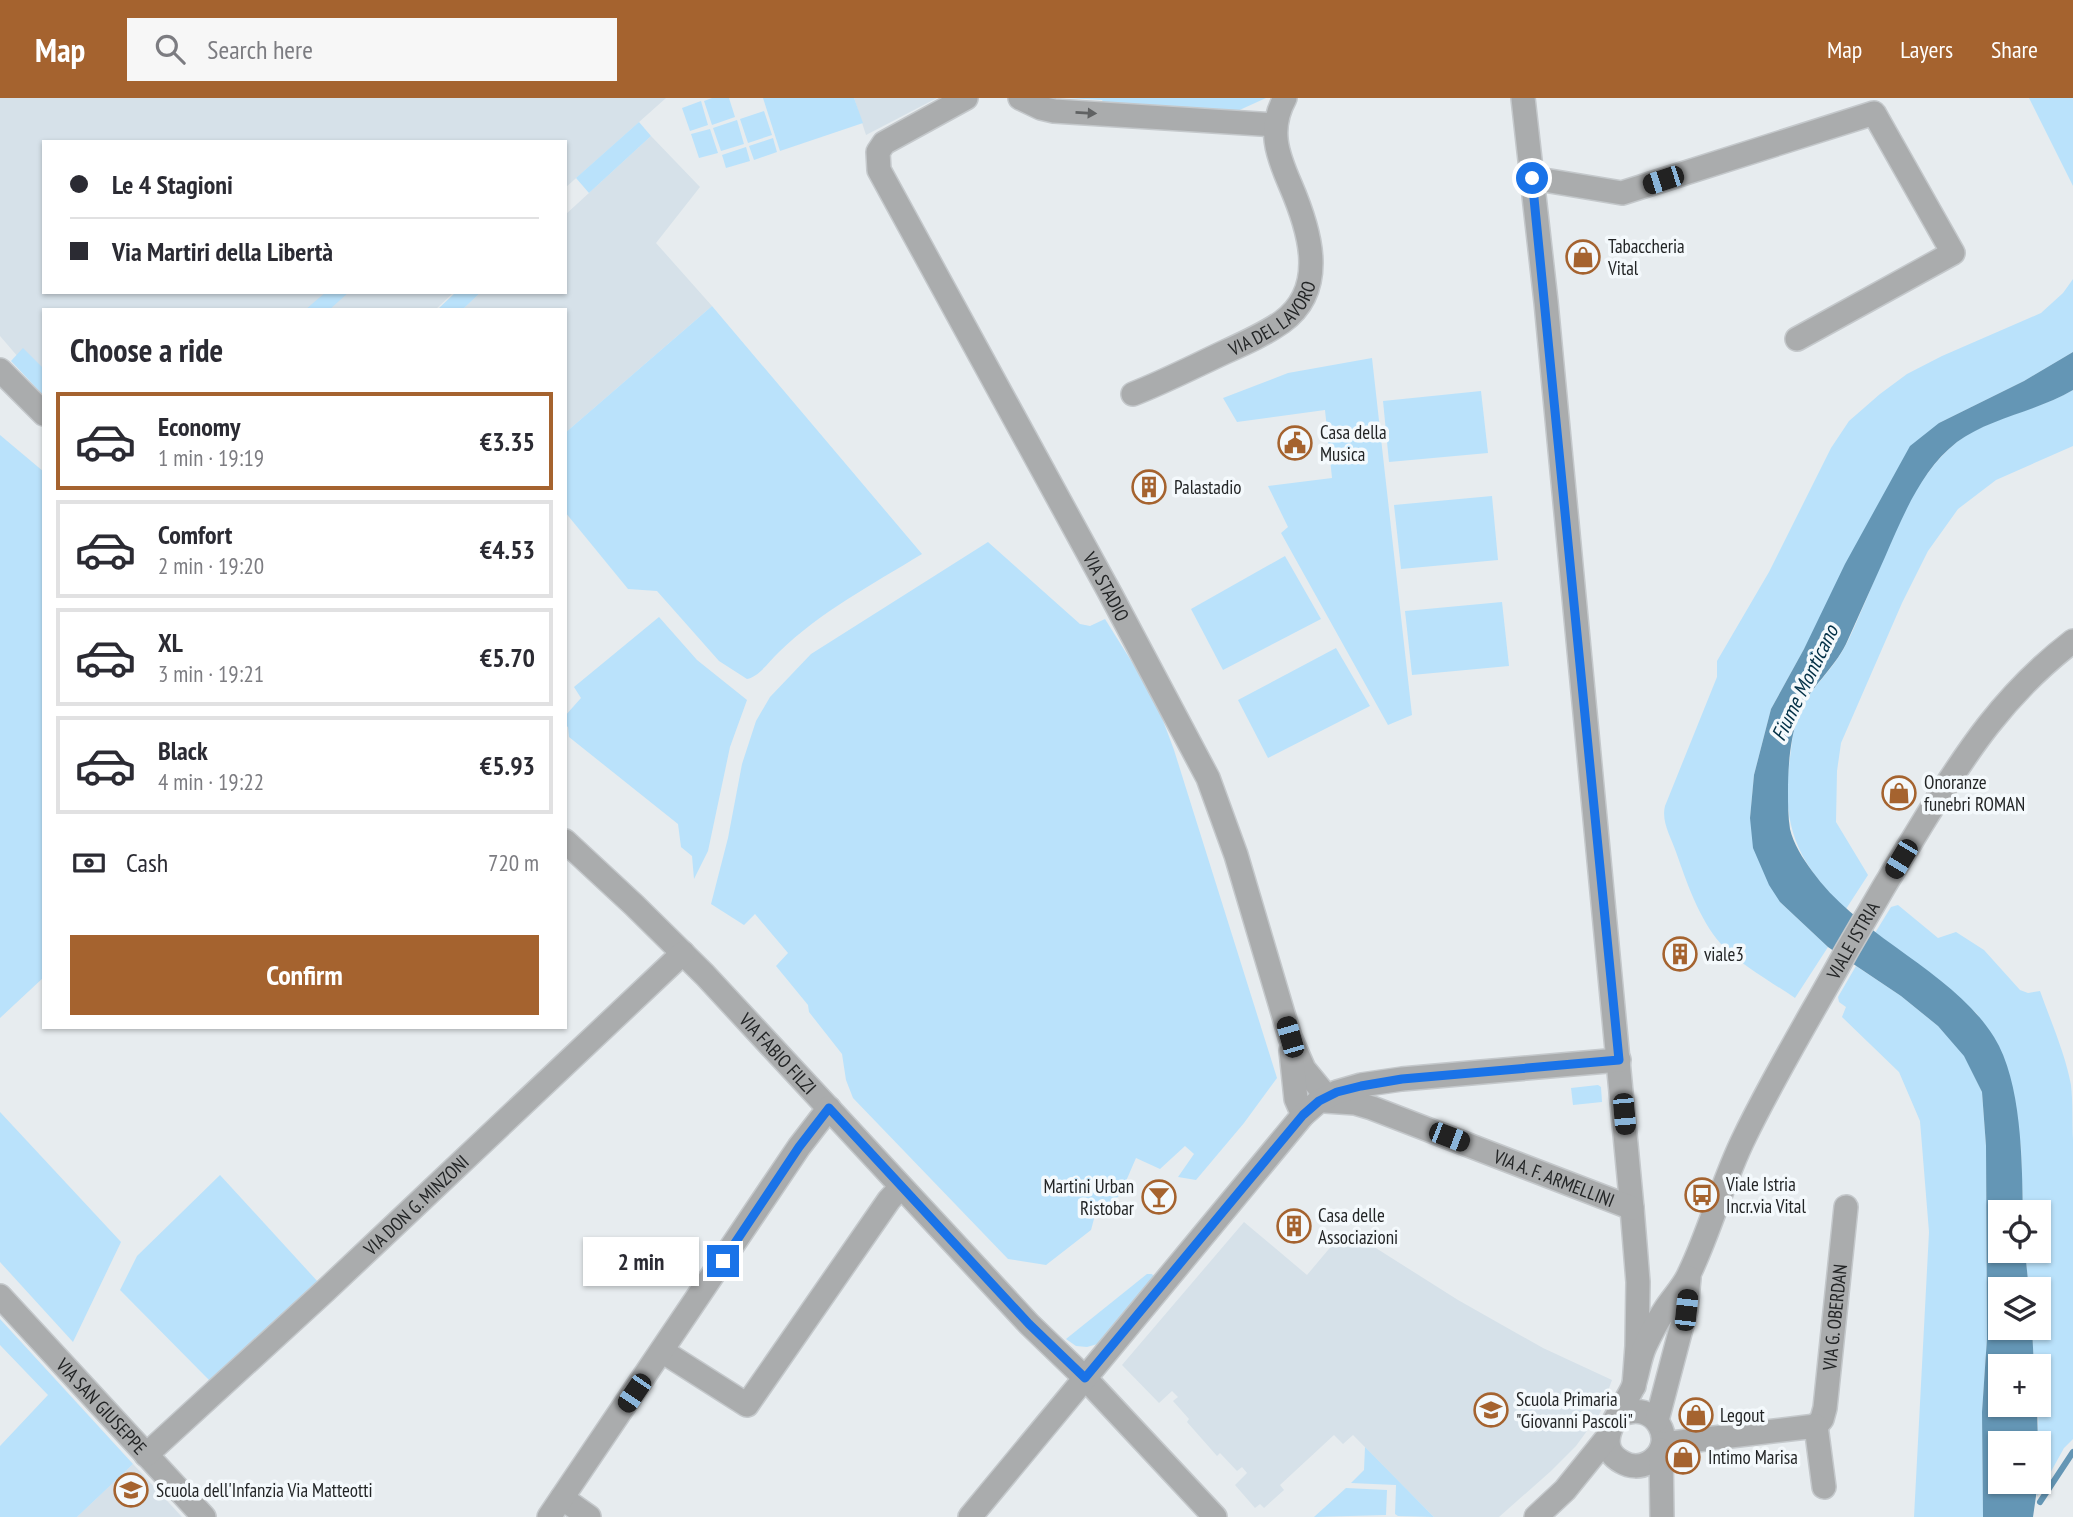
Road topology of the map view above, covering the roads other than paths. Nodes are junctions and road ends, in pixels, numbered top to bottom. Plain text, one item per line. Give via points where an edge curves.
1 (966, 98) edge
2 (1020, 98) edge
3 (1286, 98) edge
4 (1522, 98) edge
5 (1275, 125) junction
6 (1532, 178) junction
7 (1797, 340) dead end
8 (0, 370) edge
9 (1133, 394) dead end
10 (42, 412) edge
11 (2073, 641) edge
12 (567, 843) edge
13 (683, 953) junction
14 (1619, 1060) junction
15 (1402, 1079) junction
16 (1316, 1104) junction
17 (829, 1108) junction
18 (1401, 1118) junction
19 (901, 1187) junction
20 (1632, 1208) junction
21 (1846, 1208) dead end
22 (1689, 1275) junction
23 (1638, 1282) junction
24 (0, 1296) edge
25 (1655, 1329) junction
26 (662, 1351) junction
27 (1085, 1378) junction
28 (1634, 1386) junction
29 (1659, 1412) junction
30 (1619, 1416) junction
31 (1816, 1426) junction
32 (1608, 1438) junction
33 (1662, 1447) junction
34 (146, 1455) junction
35 (1633, 1464) junction
36 (1824, 1487) dead end
37 (1565, 1490) junction
38 (562, 1498) junction
39 (1661, 1510) edge
40 (204, 1517) edge
41 (549, 1517) edge
42 (589, 1517) edge
43 (970, 1517) edge
44 (1215, 1517) edge
45 (1535, 1517) edge

1 - 16 street, VIA STADIO via 884,143 879,170 1208,778 1290,1037
2 -> 5 street via 1054,111
3 - 5 street, VIA DEL LAVORO
4 - 6 street
5 - 9 street, VIA DEL LAVORO via 1277,153 1301,210 1310,247 1310,279 1301,303 1262,335
6 - 7 street via 1622,193 1874,113 1953,253
6 - 14 street
8 - 10 street
11 - 22 street, VIALE ISTRIA via 1999,709 1879,894 1744,1137
12 - 13 street, VIA FABIO FILZI
13 - 17 street, VIA FABIO FILZI
13 - 34 street, VIA DON G. MINZONI
14 - 15 street
14 - 20 street
15 - 16 street via 1361,1086
15 - 18 street via 1391,1102
16 - 18 street, VIA A. F. ARMELLINI via 1355,1103
16 - 27 street
17 - 19 street, VIA FABIO FILZI
17 - 26 street
18 - 20 street, VIA A. F. ARMELLINI
19 - 26 street via 747,1405
19 - 27 street, VIA FABIO FILZI
20 - 23 street
21 - 31 street, VIA G. OBERDAN via 1825,1408
22 - 23 street via 1660,1299 1652,1298
22 - 25 street, VIALE ISTRIA
22 - 29 street, VIALE ISTRIA via 1686,1310
23 - 25 street
23 - 28 street
24 - 34 street, VIA SAN GIUSEPPE
25 - 28 street, VIALE ISTRIA via 1644,1348
25 - 29 street, VIALE ISTRIA via 1663,1360
26 - 38 street
27 - 43 street
27 - 44 street, VIA FABIO FILZI
28 - 30 street, VIALE ISTRIA
29 - 30 street
29 - 33 street, VIALE ISTRIA
30 - 32 street, VIALE ISTRIA via 1612,1422
31 - 33 street
31 - 36 street, VIA G. OBERDAN
32 - 35 street via 1612,1453
32 - 37 street, VIALE ISTRIA
33 - 35 street, VIALE ISTRIA via 1656,1457
33 - 39 street
34 - 40 street, VIA SAN GIUSEPPE
35 - 37 street, VIALE ISTRIA via 1599,1470
35 - 39 street via 1653,1481
37 - 45 street, VIALE ISTRIA
38 - 41 street
38 - 42 street

